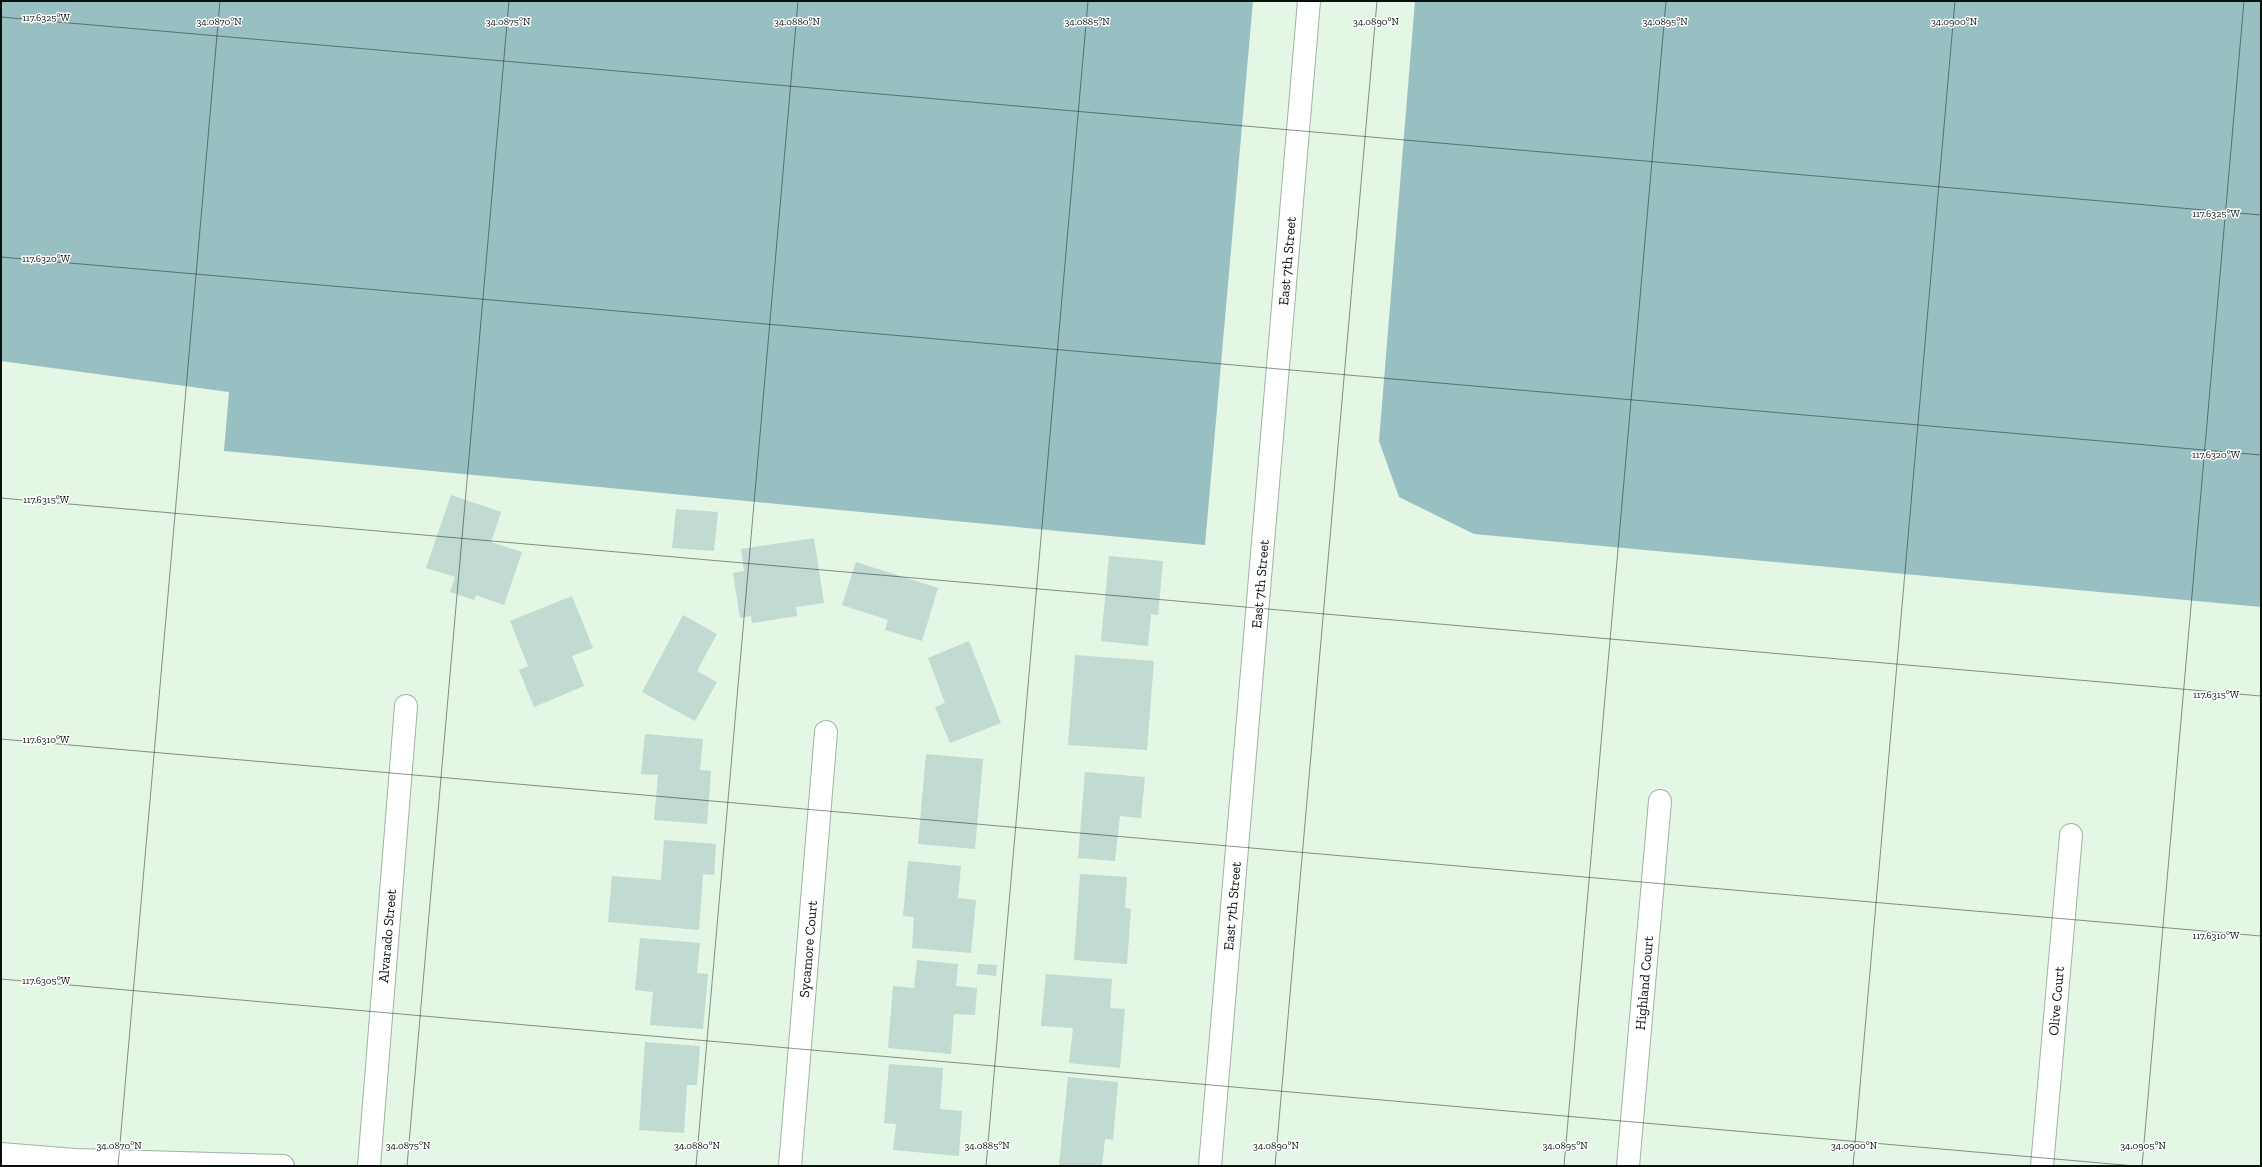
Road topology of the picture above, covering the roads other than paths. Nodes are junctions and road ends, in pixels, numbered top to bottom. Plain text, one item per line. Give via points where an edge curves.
1 (1309, 1) edge
2 (406, 706) dead end
3 (826, 732) dead end
4 (1660, 801) dead end
5 (2071, 835) dead end
6 (1, 1154) edge
7 (283, 1166) edge
8 (369, 1166) edge
9 (790, 1166) edge
10 (1210, 1166) edge
11 (1628, 1166) edge
12 (2042, 1166) edge

1 - 10 street, East 7th Street
2 - 8 street, Alvarado Street
3 - 9 street, Sycamore Court
4 - 11 street, Highland Court
5 - 12 street, Olive Court
6 - 7 street via 75,1160

